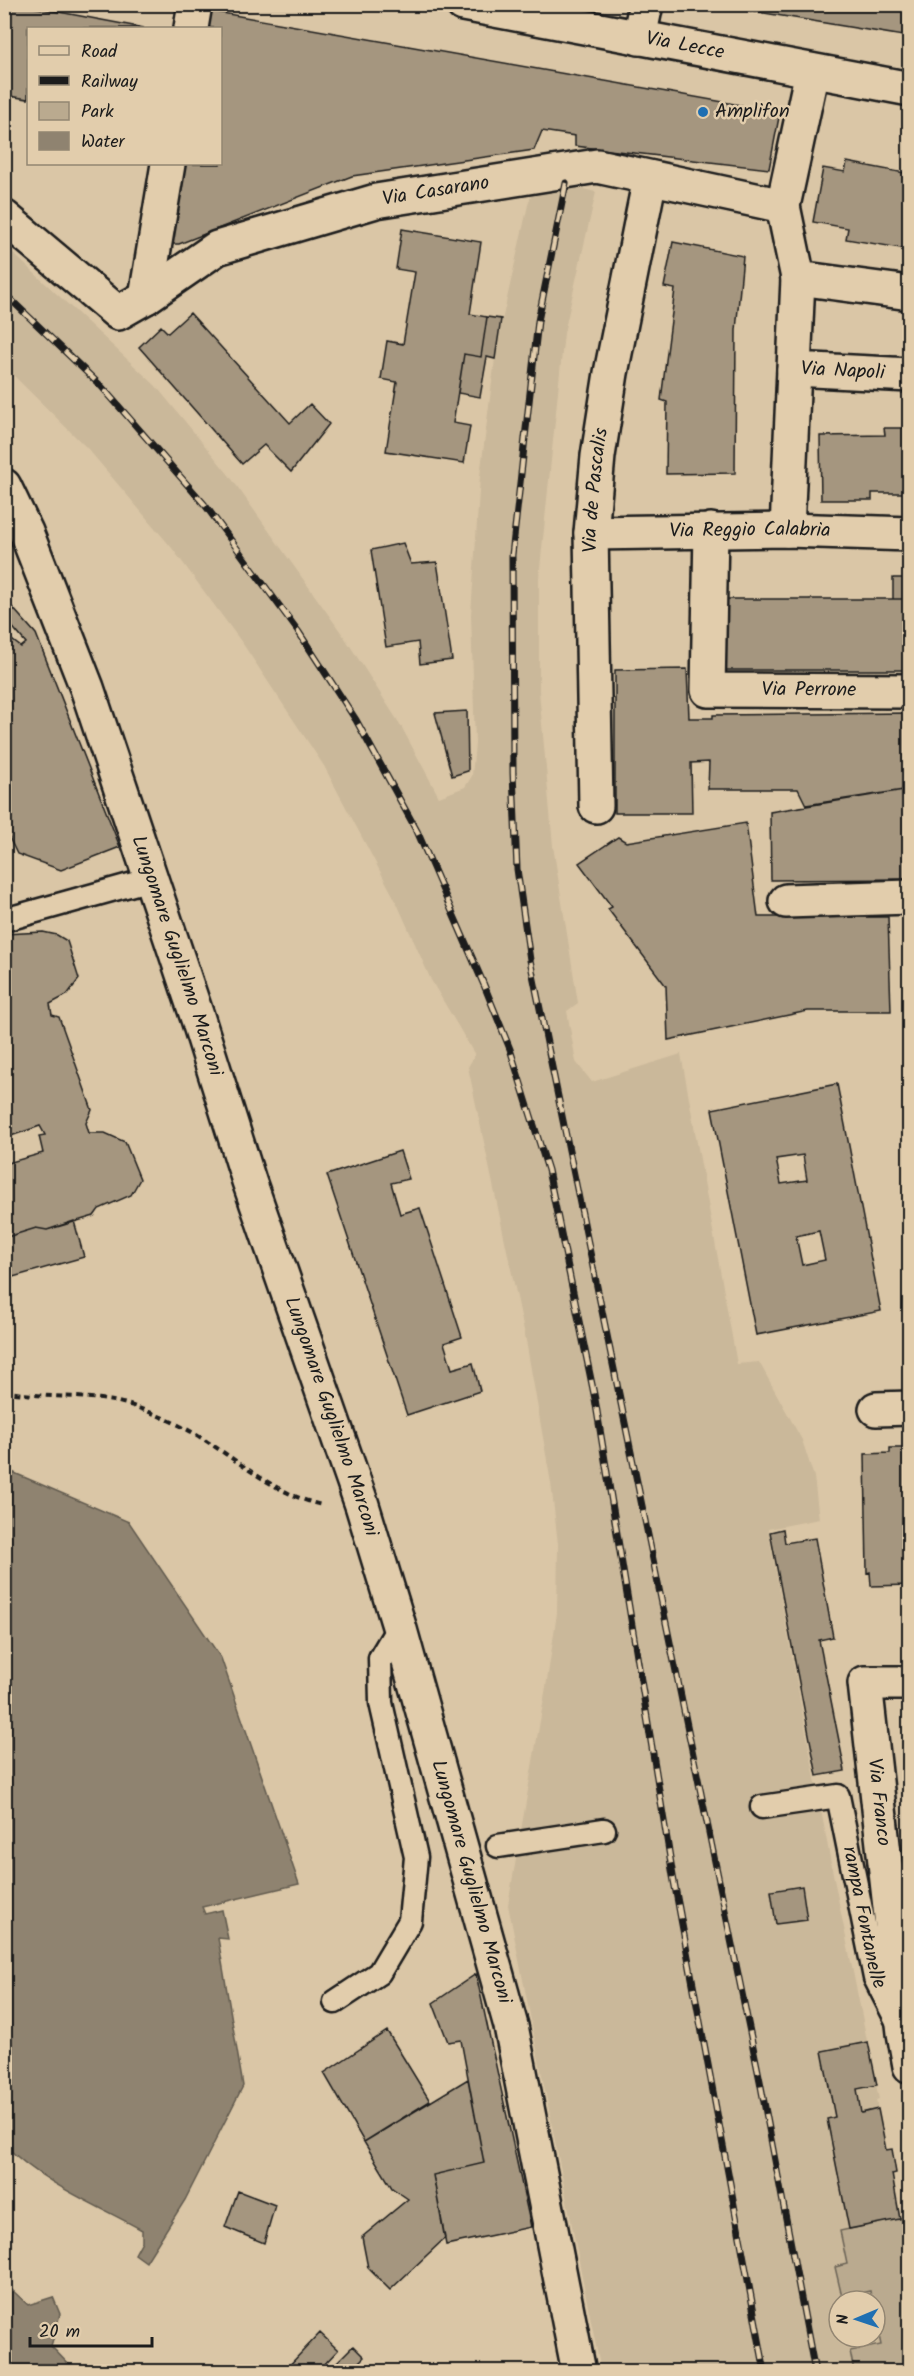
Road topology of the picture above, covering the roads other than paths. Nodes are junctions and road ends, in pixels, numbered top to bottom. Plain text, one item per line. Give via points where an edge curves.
1 (195, 4) edge
2 (463, 4) edge
3 (646, 4) edge
4 (191, 27) edge
5 (639, 38) junction
6 (812, 71) junction
7 (909, 89) edge
8 (168, 165) edge
9 (650, 178) junction
10 (783, 206) junction
11 (4, 217) edge
12 (798, 278) junction
13 (909, 293) edge
14 (146, 297) junction
15 (795, 369) junction
16 (909, 375) edge
17 (4, 486) edge
18 (711, 530) junction
19 (787, 530) junction
20 (591, 533) junction
21 (909, 534) edge
22 (909, 691) edge
23 (596, 806) dead end
24 (151, 879) junction
25 (909, 897) edge
26 (786, 901) dead end
27 (4, 920) edge
28 (909, 1408) edge
29 (876, 1409) dead end
30 (399, 1626) junction
31 (909, 1683) edge
32 (762, 1807) dead end
33 (604, 1830) dead end
34 (498, 1846) dead end
35 (335, 2002) dead end
36 (907, 2033) edge
37 (909, 2066) edge
38 (579, 2372) edge

1 - 4 street
2 - 5 street, Via Lecce
3 - 5 street
5 - 6 street, Via Lecce
6 - 7 street, Via Lecce
6 - 10 street
8 - 14 street
9 - 10 street, Via Casarano
9 - 14 street, Via Casarano via 597,166 376,201 217,248
9 - 20 street, Via de Pascalis via 611,373
10 - 12 street, Via Napoli
11 - 14 street, Via Casarano via 118,313
12 - 13 street
12 - 15 street, Via Napoli
15 - 16 street, Via Napoli
15 - 19 street
17 - 24 street, Lungomare Guglielmo Marconi via 87,688
18 - 19 street, Via Reggio Calabria
18 - 20 street, Via Reggio Calabria
18 - 22 street, Via Perrone via 708,690
19 - 21 street, Via Reggio Calabria
20 - 23 street, Via de Pascalis
24 - 27 lane
24 - 30 street, Lungomare Guglielmo Marconi via 249,1181 362,1505
25 - 26 street
28 - 29 street
30 - 35 lane via 380,1658 381,1703 421,1857 410,1921 379,1973
30 - 38 street, Lungomare Guglielmo Marconi via 511,2026
31 - 36 street, Via Franco via 865,1683
32 - 36 lane, rampa Fontanelle via 838,1796 875,1978
33 - 34 lane
36 - 37 street, Via Franco

